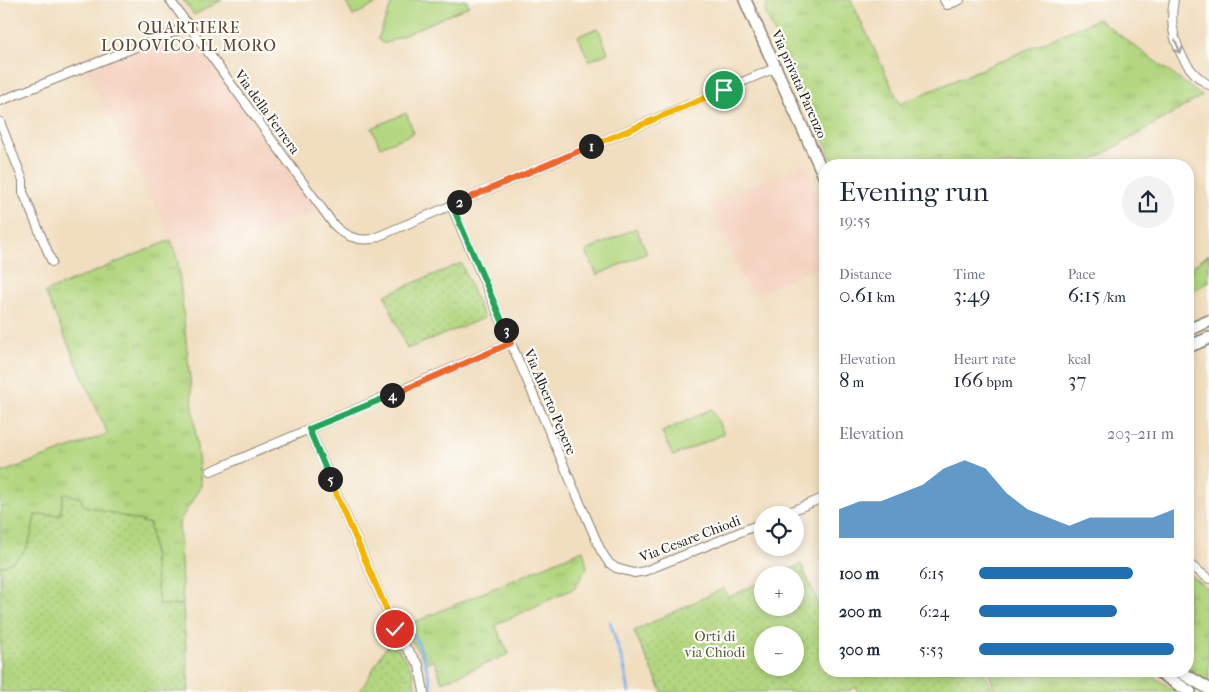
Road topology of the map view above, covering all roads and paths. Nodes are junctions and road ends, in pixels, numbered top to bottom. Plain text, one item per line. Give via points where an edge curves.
1 (170, 0) edge
2 (944, 0) edge
3 (960, 0) edge
4 (1174, 0) edge
5 (748, 1) edge
6 (189, 26) junction
7 (775, 68) junction
8 (1209, 85) edge
9 (0, 101) edge
10 (0, 122) edge
11 (819, 165) edge
12 (452, 205) junction
13 (52, 262) dead end
14 (1209, 321) edge
15 (1194, 327) edge
16 (1209, 338) edge
17 (511, 343) junction
18 (1194, 344) edge
19 (309, 429) junction
20 (211, 471) dead end
21 (819, 500) edge
22 (804, 506) edge
23 (754, 526) edge
24 (1194, 568) edge
25 (625, 571) joint
26 (1209, 579) edge
27 (1167, 677) edge
28 (1189, 677) edge
29 (1209, 689) edge
30 (424, 692) edge
31 (1190, 692) edge

1 - 6 street, Via della Ferrera
2 - 3 street via 947,5
4 -> 8 street via 1172,23 1175,40 1193,73
5 - 7 street, Via privata Parenzo
6 - 9 street
6 - 12 street, Via della Ferrera via 334,225 348,236 372,239
7 - 11 street, Via privata Parenzo
7 - 12 street
10 - 13 street via 23,180 23,192
12 - 17 street, Via Alberto Pepere
14 - 15 street
16 - 18 street
17 - 19 street
17 - 25 street, Via Alberto Pepere via 600,549 609,563
19 - 20 street
19 - 30 street via 398,637 418,665
21 - 22 street
23 - 25 street, Via Cesare Chiodi via 662,566 640,572
24 - 26 street
27 - 31 street
28 - 29 street

